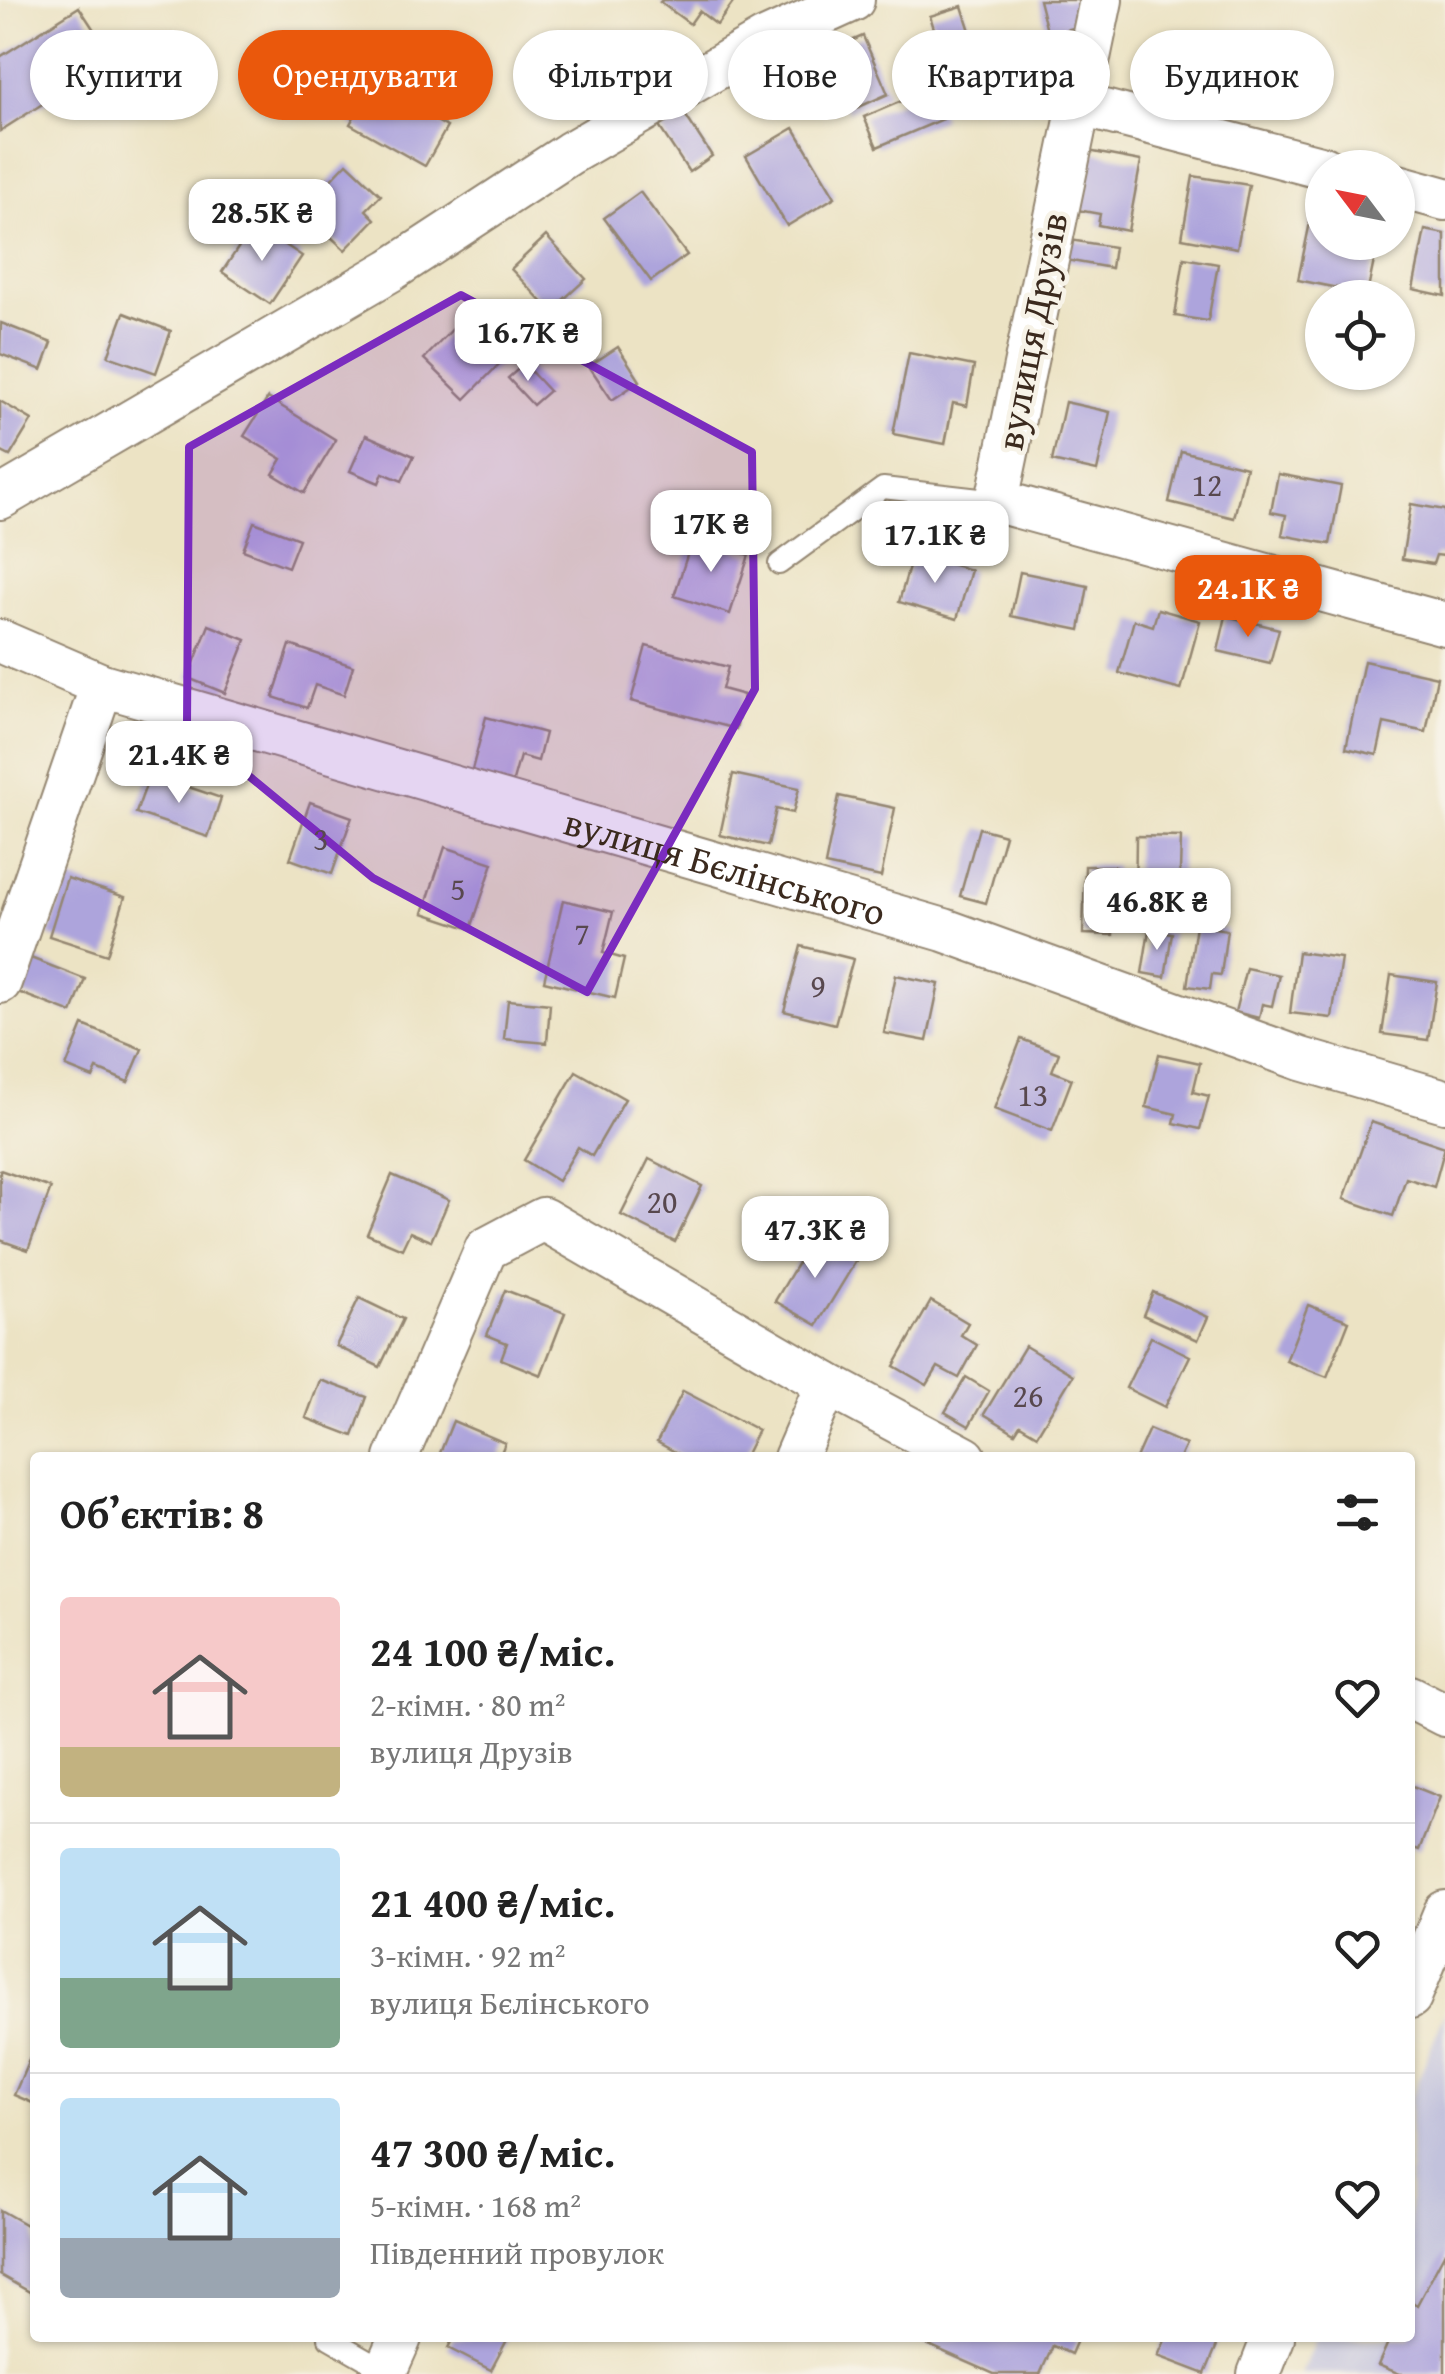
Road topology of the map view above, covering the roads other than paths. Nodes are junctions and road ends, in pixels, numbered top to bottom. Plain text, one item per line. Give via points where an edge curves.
1 (853, 0) edge
2 (1101, 0) edge
3 (1094, 30) edge
4 (1110, 113) edge
5 (1074, 120) edge
6 (1305, 163) edge
7 (1415, 191) edge
8 (1445, 199) edge
9 (0, 498) edge
10 (997, 501) junction
11 (779, 564) dead end
12 (1445, 624) edge
13 (0, 641) edge
14 (102, 685) junction
15 (0, 982) edge
16 (1445, 1101) edge
17 (827, 1384) junction
18 (399, 1452) edge
19 (798, 1452) edge
20 (954, 1452) edge
21 (1415, 1699) edge
22 (1445, 1715) edge
23 (1445, 1912) edge
24 (1415, 1985) edge
25 (340, 2342) edge
26 (1271, 2342) edge
27 (390, 2360) edge
28 (1259, 2374) edge

1 - 9 street via 764,40 586,143 391,270
2 - 3 street, вулиця Друзів
4 - 6 street
5 - 10 street, вулиця Друзів
7 - 8 street
10 - 11 lane via 883,488
10 - 12 street, вулиця Друзів
13 - 14 street, вулиця Бєлінського
14 - 15 street
14 - 16 street, вулиця Бєлінського via 944,930 1301,1060
17 - 18 street via 543,1219 486,1249
17 - 19 street
17 - 20 street
21 - 22 street
23 - 24 street
25 - 27 lane
26 - 28 street

